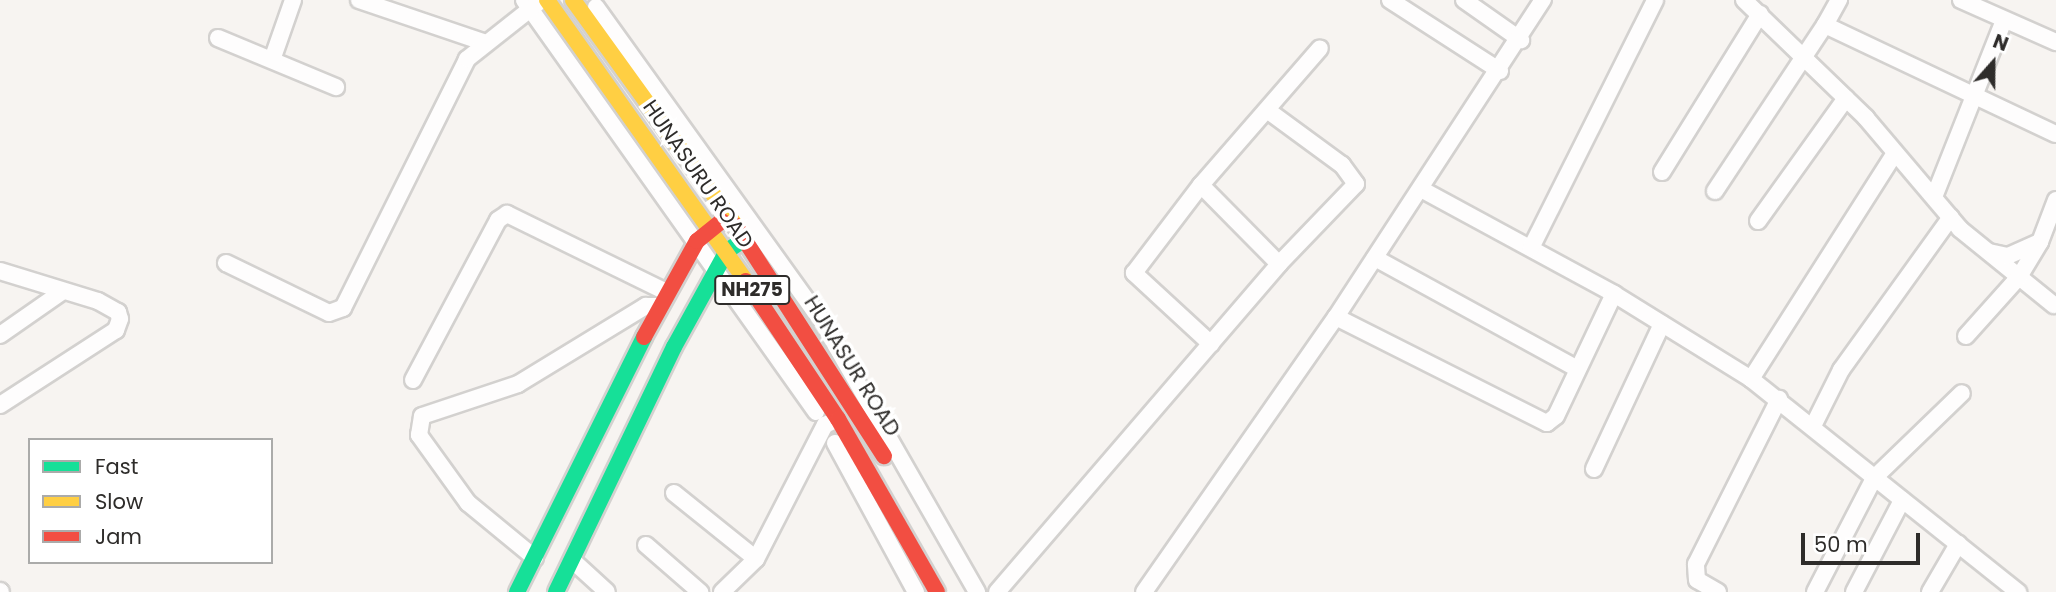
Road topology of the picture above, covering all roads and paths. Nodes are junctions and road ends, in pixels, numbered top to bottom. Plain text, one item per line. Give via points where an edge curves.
1 (293, 0) edge
2 (359, 0) edge
3 (573, 0) edge
4 (590, 0) edge
5 (1390, 0) edge
6 (1464, 0) edge
7 (1655, 0) edge
8 (1745, 0) edge
9 (1839, 0) edge
10 (1961, 0) edge
11 (536, 2) edge
12 (1537, 2) edge
13 (1759, 14) junction
14 (2004, 20) junction
15 (1825, 25) junction
16 (218, 38) dead end
17 (1521, 40) junction
18 (483, 42) junction
19 (2056, 42) edge
20 (1320, 48) dead end
21 (1803, 54) junction
22 (272, 60) junction
23 (1500, 71) junction
24 (336, 88) dead end
25 (1972, 96) junction
26 (1846, 98) junction
27 (1266, 110) junction
28 (2056, 134) edge
29 (1895, 153) junction
30 (1662, 172) dead end
31 (1201, 185) junction
32 (1421, 188) junction
33 (1715, 191) dead end
34 (1934, 197) junction
35 (2056, 201) edge
36 (729, 218) junction
37 (1951, 218) junction
38 (1758, 221) dead end
39 (710, 226) junction
40 (745, 239) junction
41 (697, 241) junction
42 (2039, 242) junction
43 (1531, 248) junction
44 (727, 251) junction
45 (1987, 251) junction
46 (1375, 258) junction
47 (226, 263) dead end
48 (1279, 264) junction
49 (716, 270) junction
50 (0, 271) edge
51 (2019, 277) junction
52 (63, 291) junction
53 (1614, 294) junction
54 (664, 300) junction
55 (2054, 305) dead end
56 (1336, 317) junction
57 (1662, 324) junction
58 (0, 335) edge
59 (1966, 337) dead end
60 (1212, 344) junction
61 (1578, 369) junction
62 (1751, 379) junction
63 (412, 380) dead end
64 (1962, 393) dead end
65 (1779, 399) junction
66 (0, 405) edge
67 (832, 422) junction
68 (1813, 426) junction
69 (1594, 469) dead end
70 (1874, 478) junction
71 (674, 493) dead end
72 (1902, 500) junction
73 (1958, 544) junction
74 (646, 545) dead end
75 (535, 558) junction
76 (756, 559) junction
77 (572, 560) junction
78 (517, 592) edge
79 (556, 592) edge
80 (607, 592) edge
81 (700, 592) edge
82 (722, 592) edge
83 (916, 592) edge
84 (937, 592) edge
85 (959, 592) edge
86 (977, 592) edge
87 (997, 592) edge
88 (1144, 592) edge
89 (1718, 592) edge
90 (1815, 592) edge
91 (1854, 592) edge
92 (1930, 592) edge
93 (2018, 592) edge

1 - 22 street
2 - 18 street
3 - 36 main road, HUNASUR ROAD / NH275
4 - 86 street via 823,323
5 - 23 street
6 - 17 street
7 - 43 street
8 - 13 street
9 - 15 street
10 - 14 street
11 - 18 street
11 - 39 main road, HUNASURU ROAD / NH275
11 - 41 street
12 - 17 street
13 - 21 street
13 - 30 street
14 - 19 street
14 - 25 street
15 - 21 street
15 - 25 street
16 - 22 street
17 - 23 street
18 - 47 street via 446,93 343,308 329,313
20 - 27 street
21 - 26 street
21 - 33 street
22 - 24 street
23 - 32 street
25 - 28 street
25 - 34 street
26 - 29 street
26 - 38 street
27 - 31 street
27 - 48 street via 1342,166 1356,184
29 - 34 street
29 - 62 street
31 - 48 street
31 - 60 street via 1134,273
32 - 43 street
32 - 46 street
34 - 37 street
35 - 42 street
36 - 39 main road
36 - 40 main road, HUNASUR ROAD / NH275
37 - 45 street
37 - 68 street via 1841,370
39 - 41 main road
39 - 44 main road, HUNASURU ROAD / NH275
40 - 44 main road
40 - 85 main road, HUNASUR ROAD / NH275 via 856,408
41 - 49 street
41 - 54 main road
42 - 45 street via 2008,256
42 - 51 street
43 - 53 street
44 - 49 main road
44 - 67 main road, HUNASURU ROAD / NH275
45 - 51 street
46 - 56 street
46 - 61 street
48 - 60 street
49 - 67 street
49 - 77 main road
50 - 52 street
51 - 55 street
51 - 59 street
52 - 58 street
52 - 66 street via 118,312 116,330
53 - 57 street
53 - 61 street
54 - 63 street via 508,214 498,220
54 - 75 main road
54 - 75 street via 646,306 518,384 422,416 419,435 468,503
56 - 61 street via 1533,421 1547,423 1556,416
56 - 88 street
57 - 62 street
57 - 69 street
60 - 87 street
62 - 65 street
64 - 70 street
65 - 68 street
65 - 89 street via 1696,564 1697,580
67 - 76 street
67 - 83 street
67 - 84 main road, HUNASURU ROAD / NH275
68 - 70 street
70 - 72 street
70 - 90 street
71 - 76 street
72 - 73 street
72 - 91 street
73 - 92 street
73 - 93 street
74 - 81 street
75 - 78 main road
76 - 82 street
77 - 79 main road
77 - 80 street

